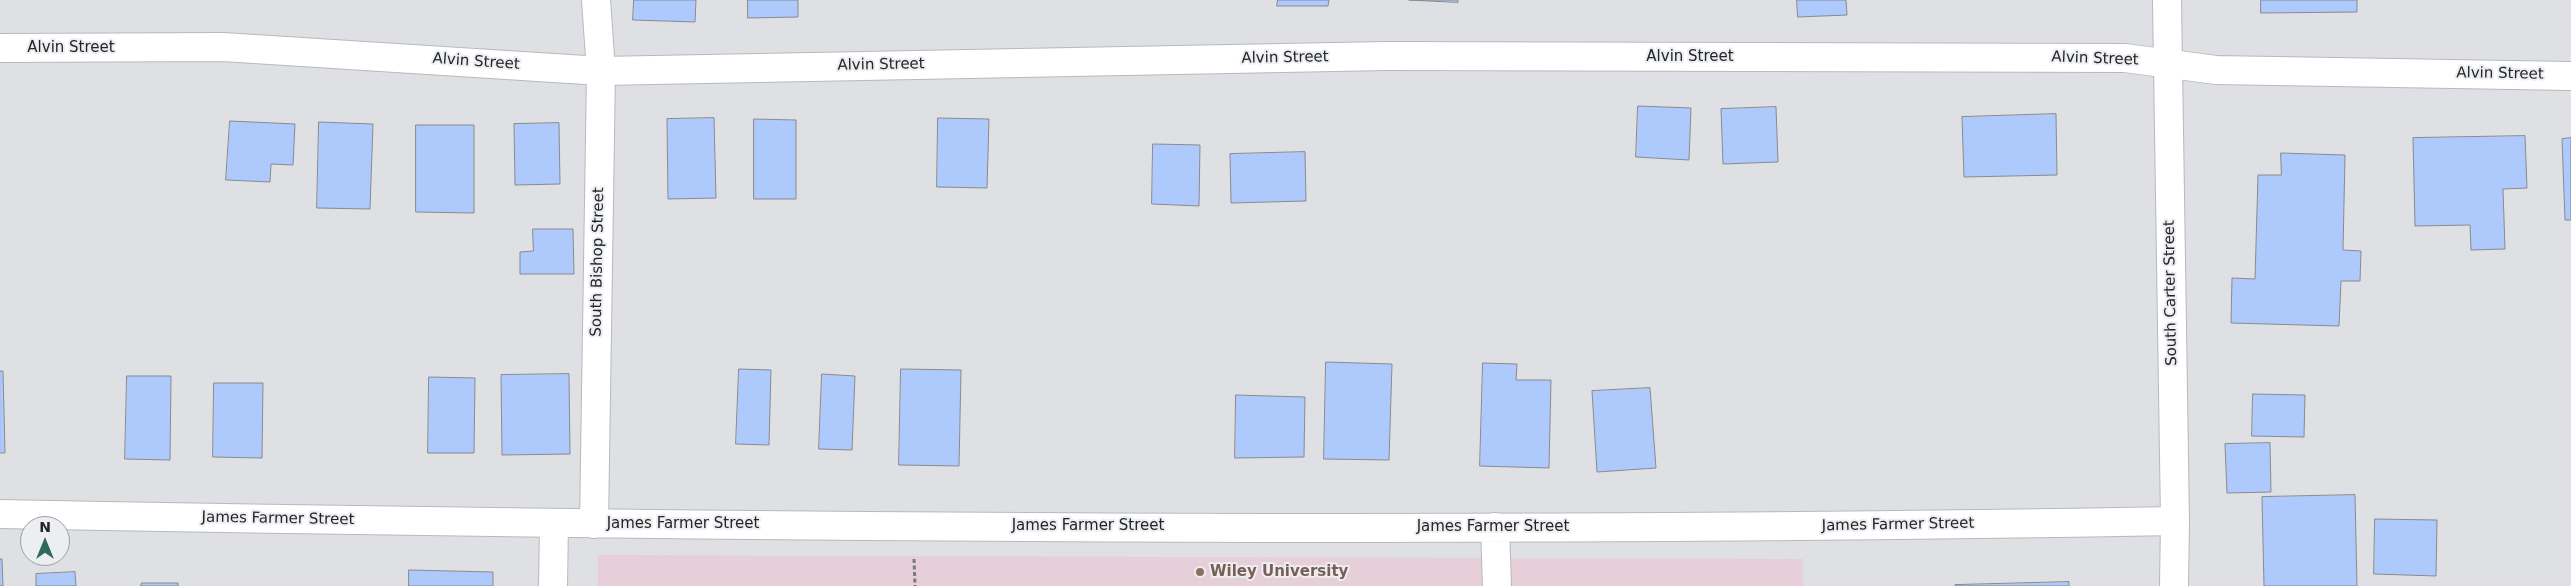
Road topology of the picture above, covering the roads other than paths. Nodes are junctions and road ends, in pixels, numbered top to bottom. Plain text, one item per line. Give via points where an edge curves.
1 (596, 0) edge
2 (2167, 0) edge
3 (0, 48) edge
4 (2168, 64) junction
5 (601, 71) junction
6 (2571, 76) edge
7 (0, 514) edge
8 (2175, 521) junction
9 (554, 524) junction
10 (594, 524) junction
11 (1495, 527) junction
12 (553, 586) edge
13 (1497, 586) edge
14 (2174, 586) edge

1 - 5 street, South Bishop Street
2 - 4 street, South Carter Street
3 - 5 street, Alvin Street via 232,48
4 - 5 street, Alvin Street via 2125,58 1387,56
4 - 6 street, Alvin Street via 2216,70
4 - 8 street, South Carter Street
5 - 10 street, South Bishop Street
7 - 9 street, James Farmer Street
8 - 11 street, James Farmer Street via 1737,528
8 - 14 street, South Carter Street
9 - 10 street, James Farmer Street
9 - 12 street
10 - 11 street, James Farmer Street
11 - 13 street

